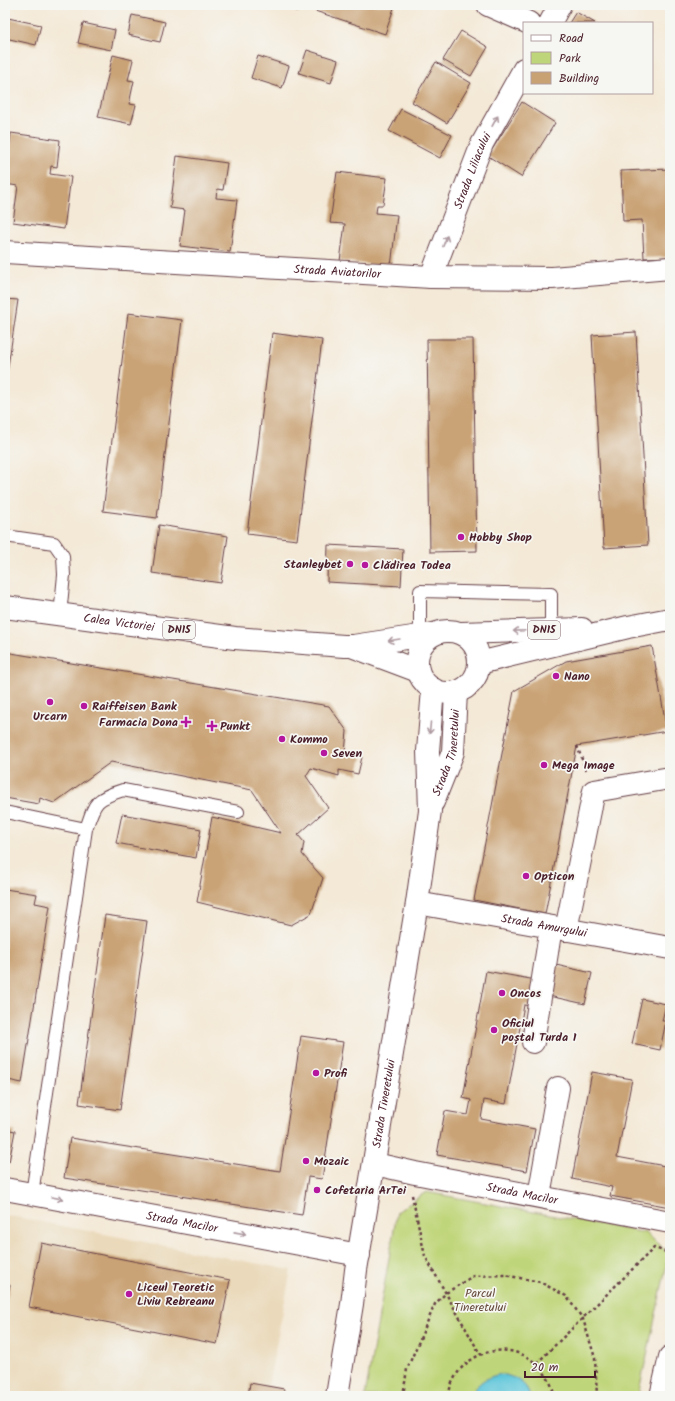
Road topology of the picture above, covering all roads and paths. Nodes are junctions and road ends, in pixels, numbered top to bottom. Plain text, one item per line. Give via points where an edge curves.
1 (488, 5) edge
2 (560, 5) edge
3 (527, 22) edge
4 (551, 22) edge
5 (523, 71) edge
6 (5, 252) edge
7 (670, 268) edge
8 (431, 277) junction
9 (5, 536) edge
10 (5, 608) edge
11 (60, 615) junction
12 (670, 619) edge
13 (628, 628) junction
14 (551, 630) junction
15 (461, 633) junction
16 (426, 635) junction
17 (353, 646) junction
18 (479, 663) junction
19 (418, 671) junction
20 (433, 689) junction
21 (456, 692) junction
22 (670, 778) edge
23 (430, 811) junction
24 (5, 812) edge
25 (238, 812) dead end
26 (86, 829) junction
27 (417, 903) junction
28 (559, 929) junction
29 (670, 948) edge
30 (533, 1042) dead end
31 (558, 1088) dead end
32 (375, 1164) junction
33 (415, 1173) junction
34 (5, 1189) edge
35 (32, 1194) junction
36 (539, 1196) junction
37 (670, 1222) edge
38 (670, 1253) edge
39 (359, 1255) junction
40 (446, 1293) junction
41 (583, 1318) junction
42 (480, 1354) junction
43 (670, 1357) edge
44 (537, 1363) junction
45 (337, 1396) edge
46 (403, 1396) edge
47 (449, 1396) edge
48 (554, 1396) edge
49 (596, 1396) edge
50 (661, 1396) edge

1 - 3 street
2 - 4 street
8 -> 5 street, Strada Liliacului via 482,144
6 - 8 street, Strada Aviatorilor
7 - 8 street, Strada Aviatorilor via 552,278
9 - 11 lane via 54,543 63,556
10 - 11 street, Calea Victoriei / DN15
11 - 17 street, Calea Victoriei / DN15 via 235,638
12 - 13 street, Calea Victoriei / DN15
13 - 14 street, Calea Victoriei / DN15
13 - 18 street, Calea Victoriei / DN15
14 -> 15 street, Calea Victoriei / DN15
14 - 16 lane via 551,594 420,591
15 - 16 street, Calea Victoriei / DN15 via 442,630
15 - 18 street via 475,646
16 -> 17 street, Calea Victoriei / DN15
16 - 19 street via 416,660
17 - 19 street, Calea Victoriei / DN15
18 - 21 street via 472,681
19 - 20 street via 426,685
20 - 21 street via 448,693
20 -> 23 street, Strada Tineretului via 428,751
21 - 23 street, Strada Tineretului via 453,752
22 - 28 street via 594,791
23 - 27 street, Strada Tineretului
24 - 26 lane
25 - 26 lane via 123,790 105,796 94,806
26 - 35 lane
27 - 28 street, Strada Amurgului
27 - 32 street, Strada Tineretului
28 - 29 street, Strada Amurgului
28 - 30 street
31 - 36 street
32 - 33 street, Strada Macilor
32 - 39 street, Strada Tineretului
33 - 36 street, Strada Macilor
33 - 40 path via 412,1193 425,1256
34 - 35 street, Strada Macilor
35 -> 39 street, Strada Macilor
36 - 37 street, Strada Macilor
38 - 41 path via 654,1248
39 - 45 street, Strada Tineretului
40 - 41 path via 473,1276 505,1275 540,1282 566,1296
40 - 42 path
40 - 46 path via 435,1304 407,1369
41 - 44 path
41 - 49 path via 595,1358
42 - 44 path via 493,1350 508,1350
42 - 47 path via 464,1364 454,1377
43 - 50 street
44 - 48 path via 547,1376

